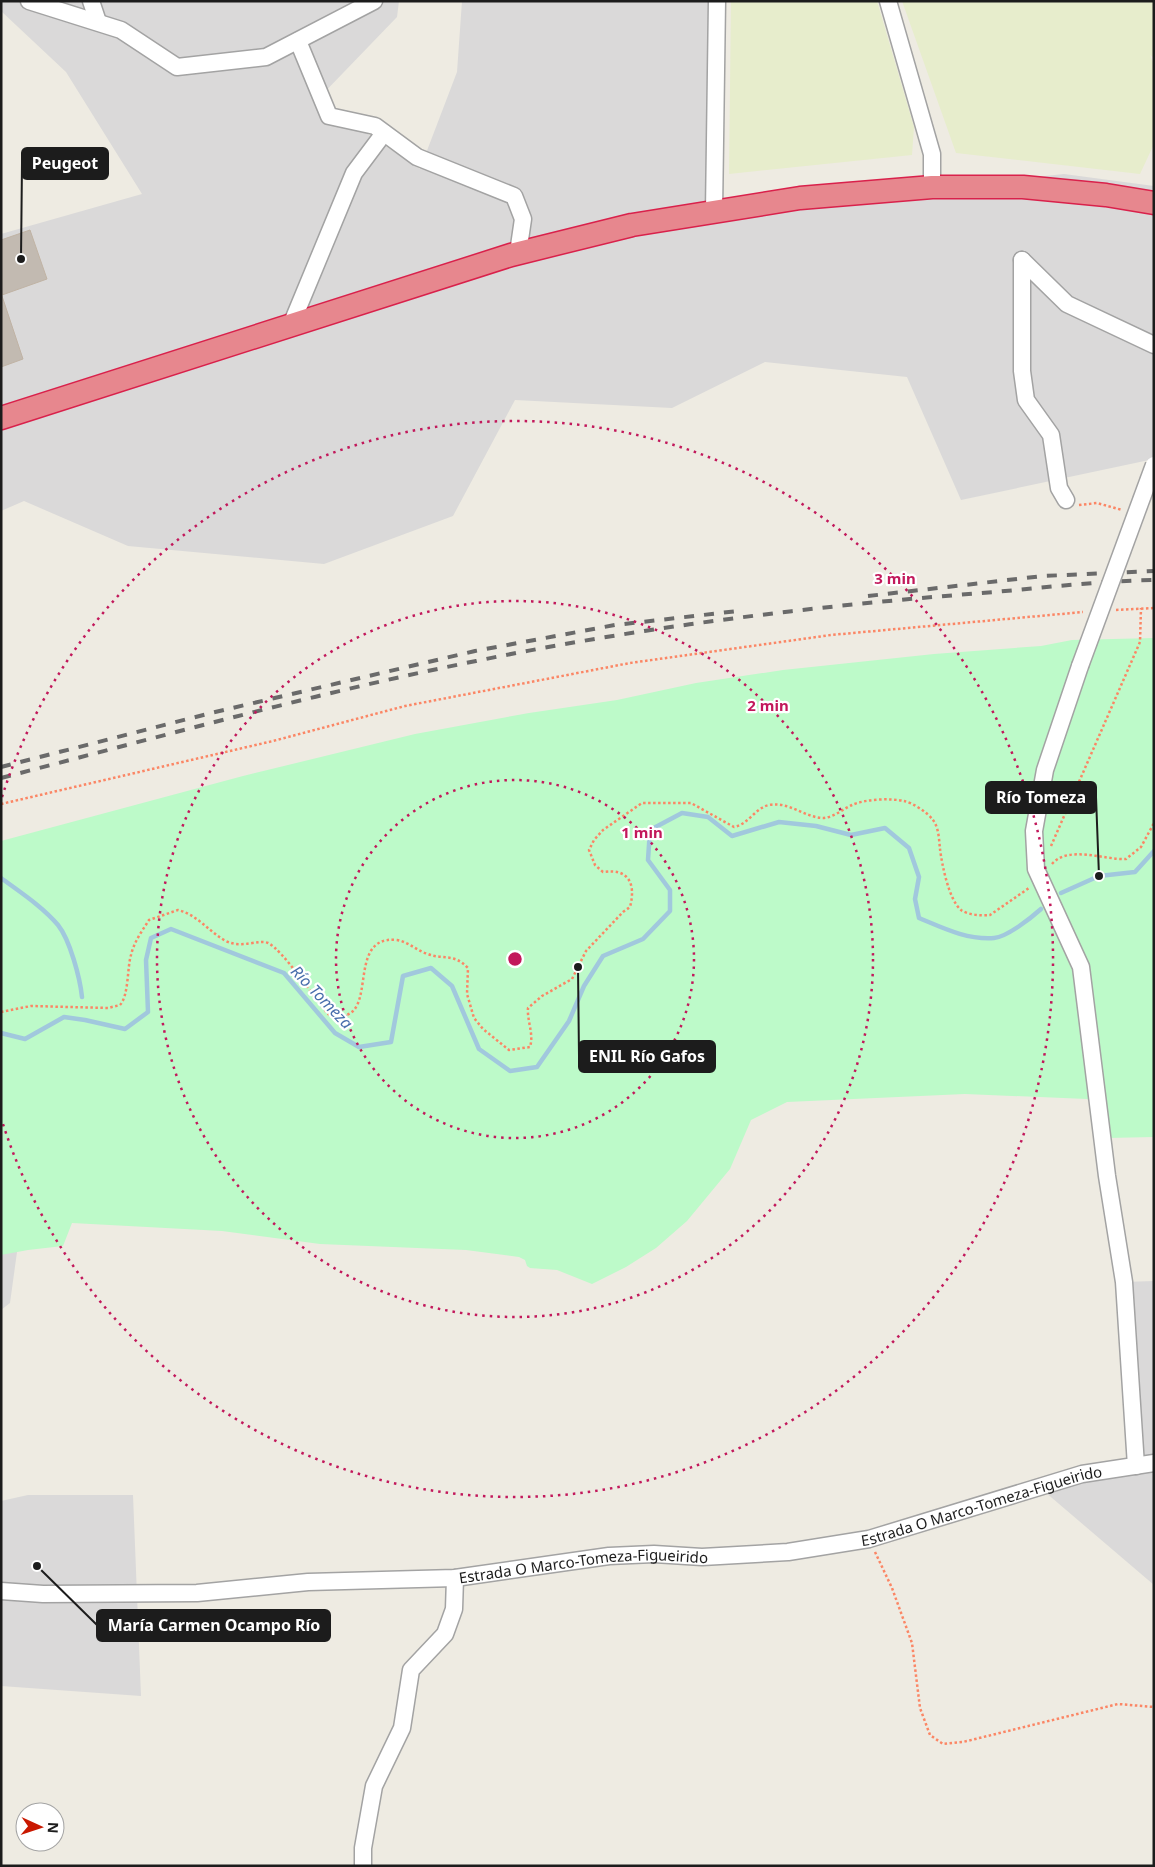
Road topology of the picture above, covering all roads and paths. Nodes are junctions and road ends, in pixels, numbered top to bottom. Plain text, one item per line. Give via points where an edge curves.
1 (29, 1) edge
2 (91, 1) edge
3 (374, 1) edge
4 (717, 1) edge
5 (888, 1) edge
6 (98, 22) junction
7 (298, 41) junction
8 (384, 133) junction
9 (932, 187) junction
10 (1023, 187) junction
11 (1154, 203) edge
12 (714, 211) junction
13 (1154, 214) edge
14 (518, 253) junction
15 (291, 325) junction
16 (1154, 345) edge
17 (1, 418) edge
18 (1154, 465) edge
19 (1066, 500) joint
20 (1130, 512) dead end
21 (1142, 608) junction
22 (1154, 608) edge
23 (1112, 610) dead end
24 (1092, 612) dead end
25 (1, 804) edge
26 (1154, 824) edge
27 (1038, 874) junction
28 (1, 1012) edge
29 (1154, 1463) edge
30 (1136, 1466) junction
31 (870, 1539) junction
32 (454, 1578) junction
33 (1, 1591) edge
34 (1154, 1707) edge
35 (363, 1866) edge

1 - 6 street
2 - 6 street
3 - 7 street
4 - 12 street
5 - 9 street via 932,154
6 - 7 street via 122,30 177,67 266,57
7 - 8 street via 329,116 375,126
8 - 14 street via 417,157 514,196 523,219
8 - 15 street via 354,173
9 - 10 highway
9 - 12 highway via 800,198
10 - 11 highway
10 - 13 highway via 1096,205
12 - 14 highway via 632,225
14 - 15 highway
15 - 17 highway
16 - 19 street via 1066,304 1022,260 1022,371 1026,400 1051,435 1059,488
18 - 27 street, bridge via 1044,770 1034,831
19 - 20 path via 1078,505 1097,503
21 - 22 path
21 - 23 path
21 - 27 path via 1140,642
24 - 25 path via 831,635 630,663 404,706 273,741
26 - 27 path via 1142,847 1126,859 1062,856
27 - 28 path via 1012,902 990,915 962,911 955,904 944,872 933,820 905,801 876,800 854,804 826,818 770,805 760,808 741,825 734,827 691,803 642,804 603,830 589,850 595,865 603,872 613,870 624,873 629,879 633,896 630,907 586,951 572,980 542,996 528,1008 530,1047 509,1050 478,1023 467,994 468,968 456,959 429,955 395,940 380,944 372,948 365,960 362,995 356,1008 336,1016 328,1014 294,969 270,944 230,943 198,918 178,910 149,920 130,956 124,998 120,1004 103,1008 31,1006
27 - 30 street via 1081,967 1107,1176 1124,1282
29 - 30 street, Estrada O Marco-Tomeza-Figueirido
30 - 31 street, Estrada O Marco-Tomeza-Figueirido via 1082,1474
31 - 32 street, Estrada O Marco-Tomeza-Figueirido via 768,1553 702,1557 609,1556
31 - 34 path via 912,1643 920,1708 930,1735 943,1744 963,1742 1118,1704
32 - 33 street, Estrada O Marco-Tomeza-Figueirido via 308,1582 197,1593 104,1595
32 - 35 street via 454,1608 445,1634 411,1670 402,1728 374,1786

